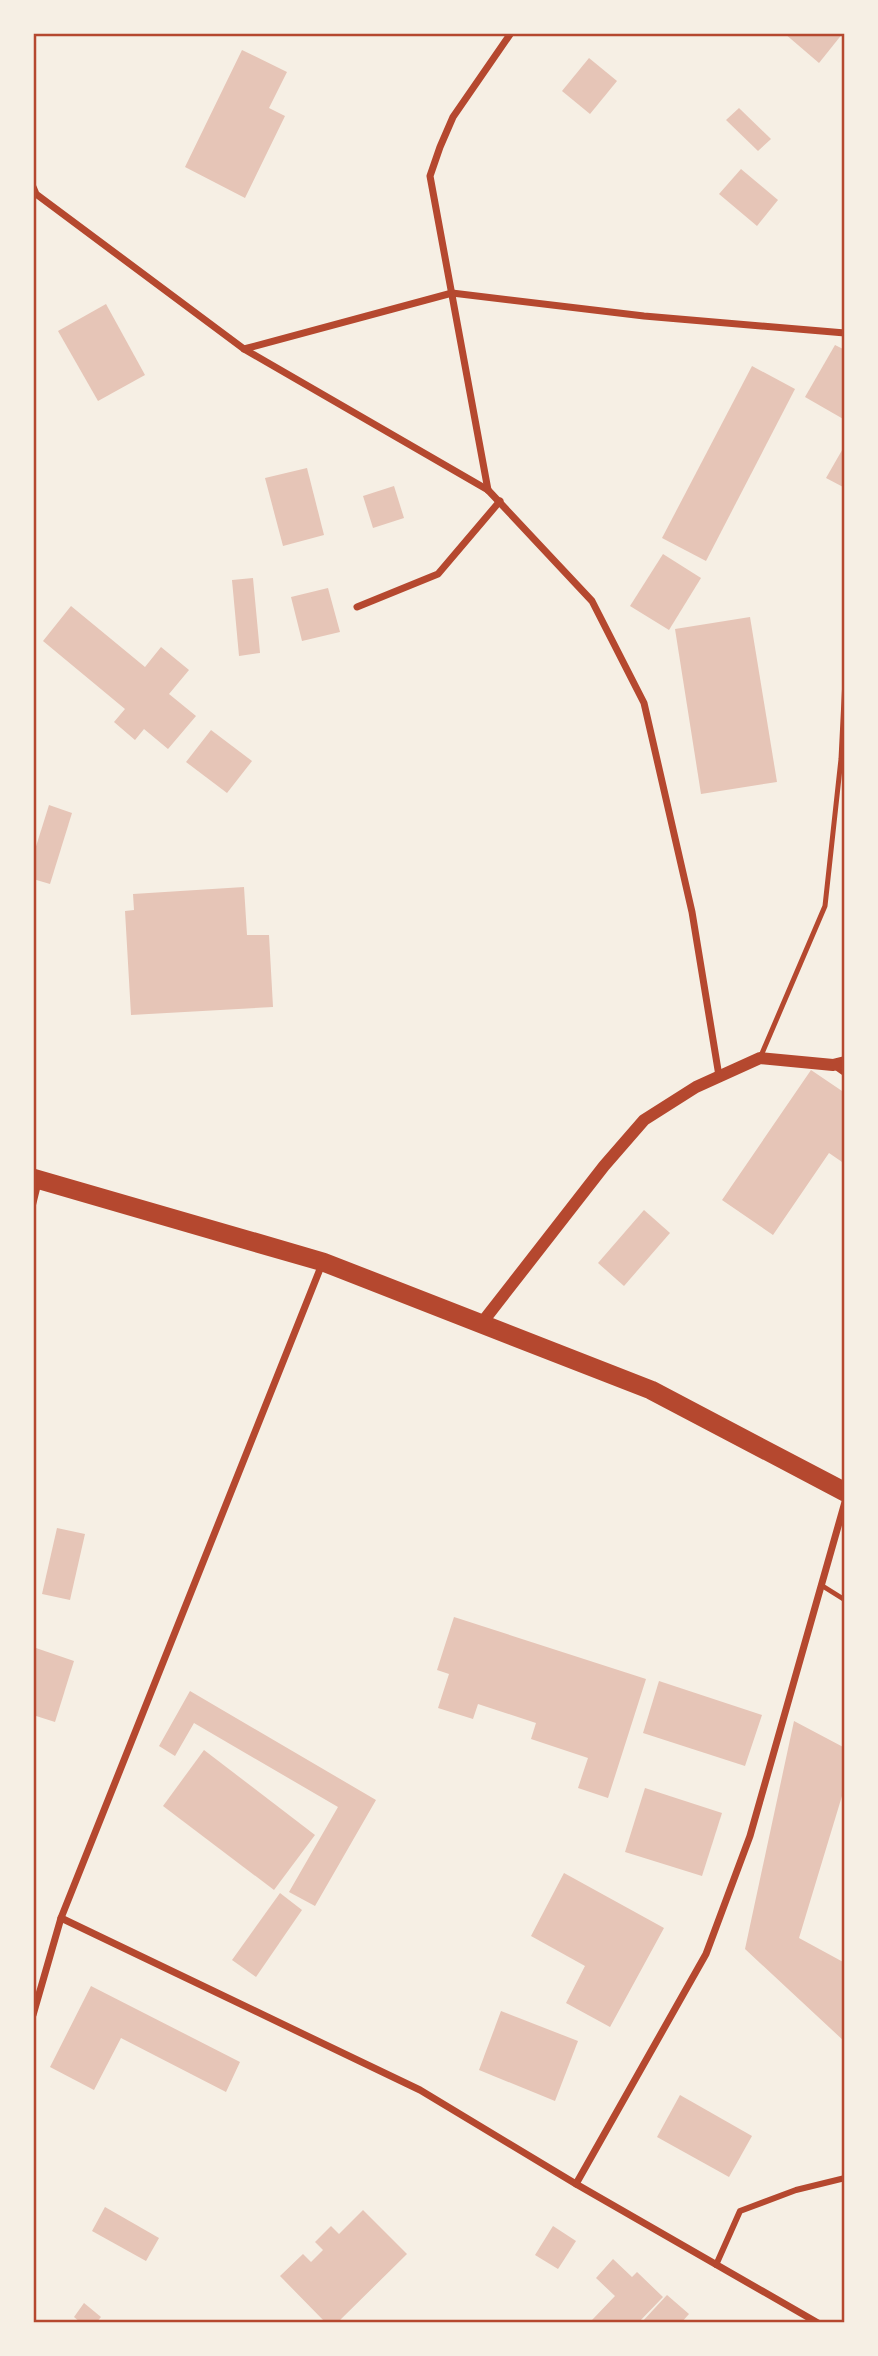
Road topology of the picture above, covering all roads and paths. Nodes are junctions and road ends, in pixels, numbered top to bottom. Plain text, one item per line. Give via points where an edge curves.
1 (511, 33) edge
2 (34, 192) edge
3 (452, 293) junction
4 (845, 333) edge
5 (244, 349) junction
6 (488, 489) junction
7 (499, 501) junction
8 (357, 607) dead end
9 (845, 679) edge
10 (760, 1058) junction
11 (839, 1063) edge
12 (845, 1074) edge
13 (719, 1076) junction
14 (36, 1179) edge
15 (33, 1206) edge
16 (323, 1262) junction
17 (481, 1324) junction
18 (845, 1492) edge
19 (845, 1502) edge
20 (821, 1585) junction
21 (845, 1600) edge
22 (61, 1918) junction
23 (33, 2015) edge
24 (845, 2178) edge
25 (576, 2184) junction
26 (716, 2265) junction
27 (818, 2323) edge

1 - 3 street via 453,117 430,176
2 - 5 street
3 - 4 street
3 - 5 street
3 - 6 street
5 - 6 street
6 - 7 street
7 - 8 street via 438,574
7 - 13 street via 592,601 644,703 692,912
9 - 10 lane via 825,906
10 - 11 street
10 - 13 street
11 - 12 lane
13 - 17 street via 644,1120
14 - 15 lane
14 - 16 highway
16 - 17 highway
16 - 22 street
17 - 18 highway via 651,1390
19 - 20 street
20 - 21 lane
20 - 25 street via 750,1836 706,1954
22 - 23 street
22 - 25 street via 419,2090
24 - 26 street via 740,2211
25 - 26 street
26 - 27 street

